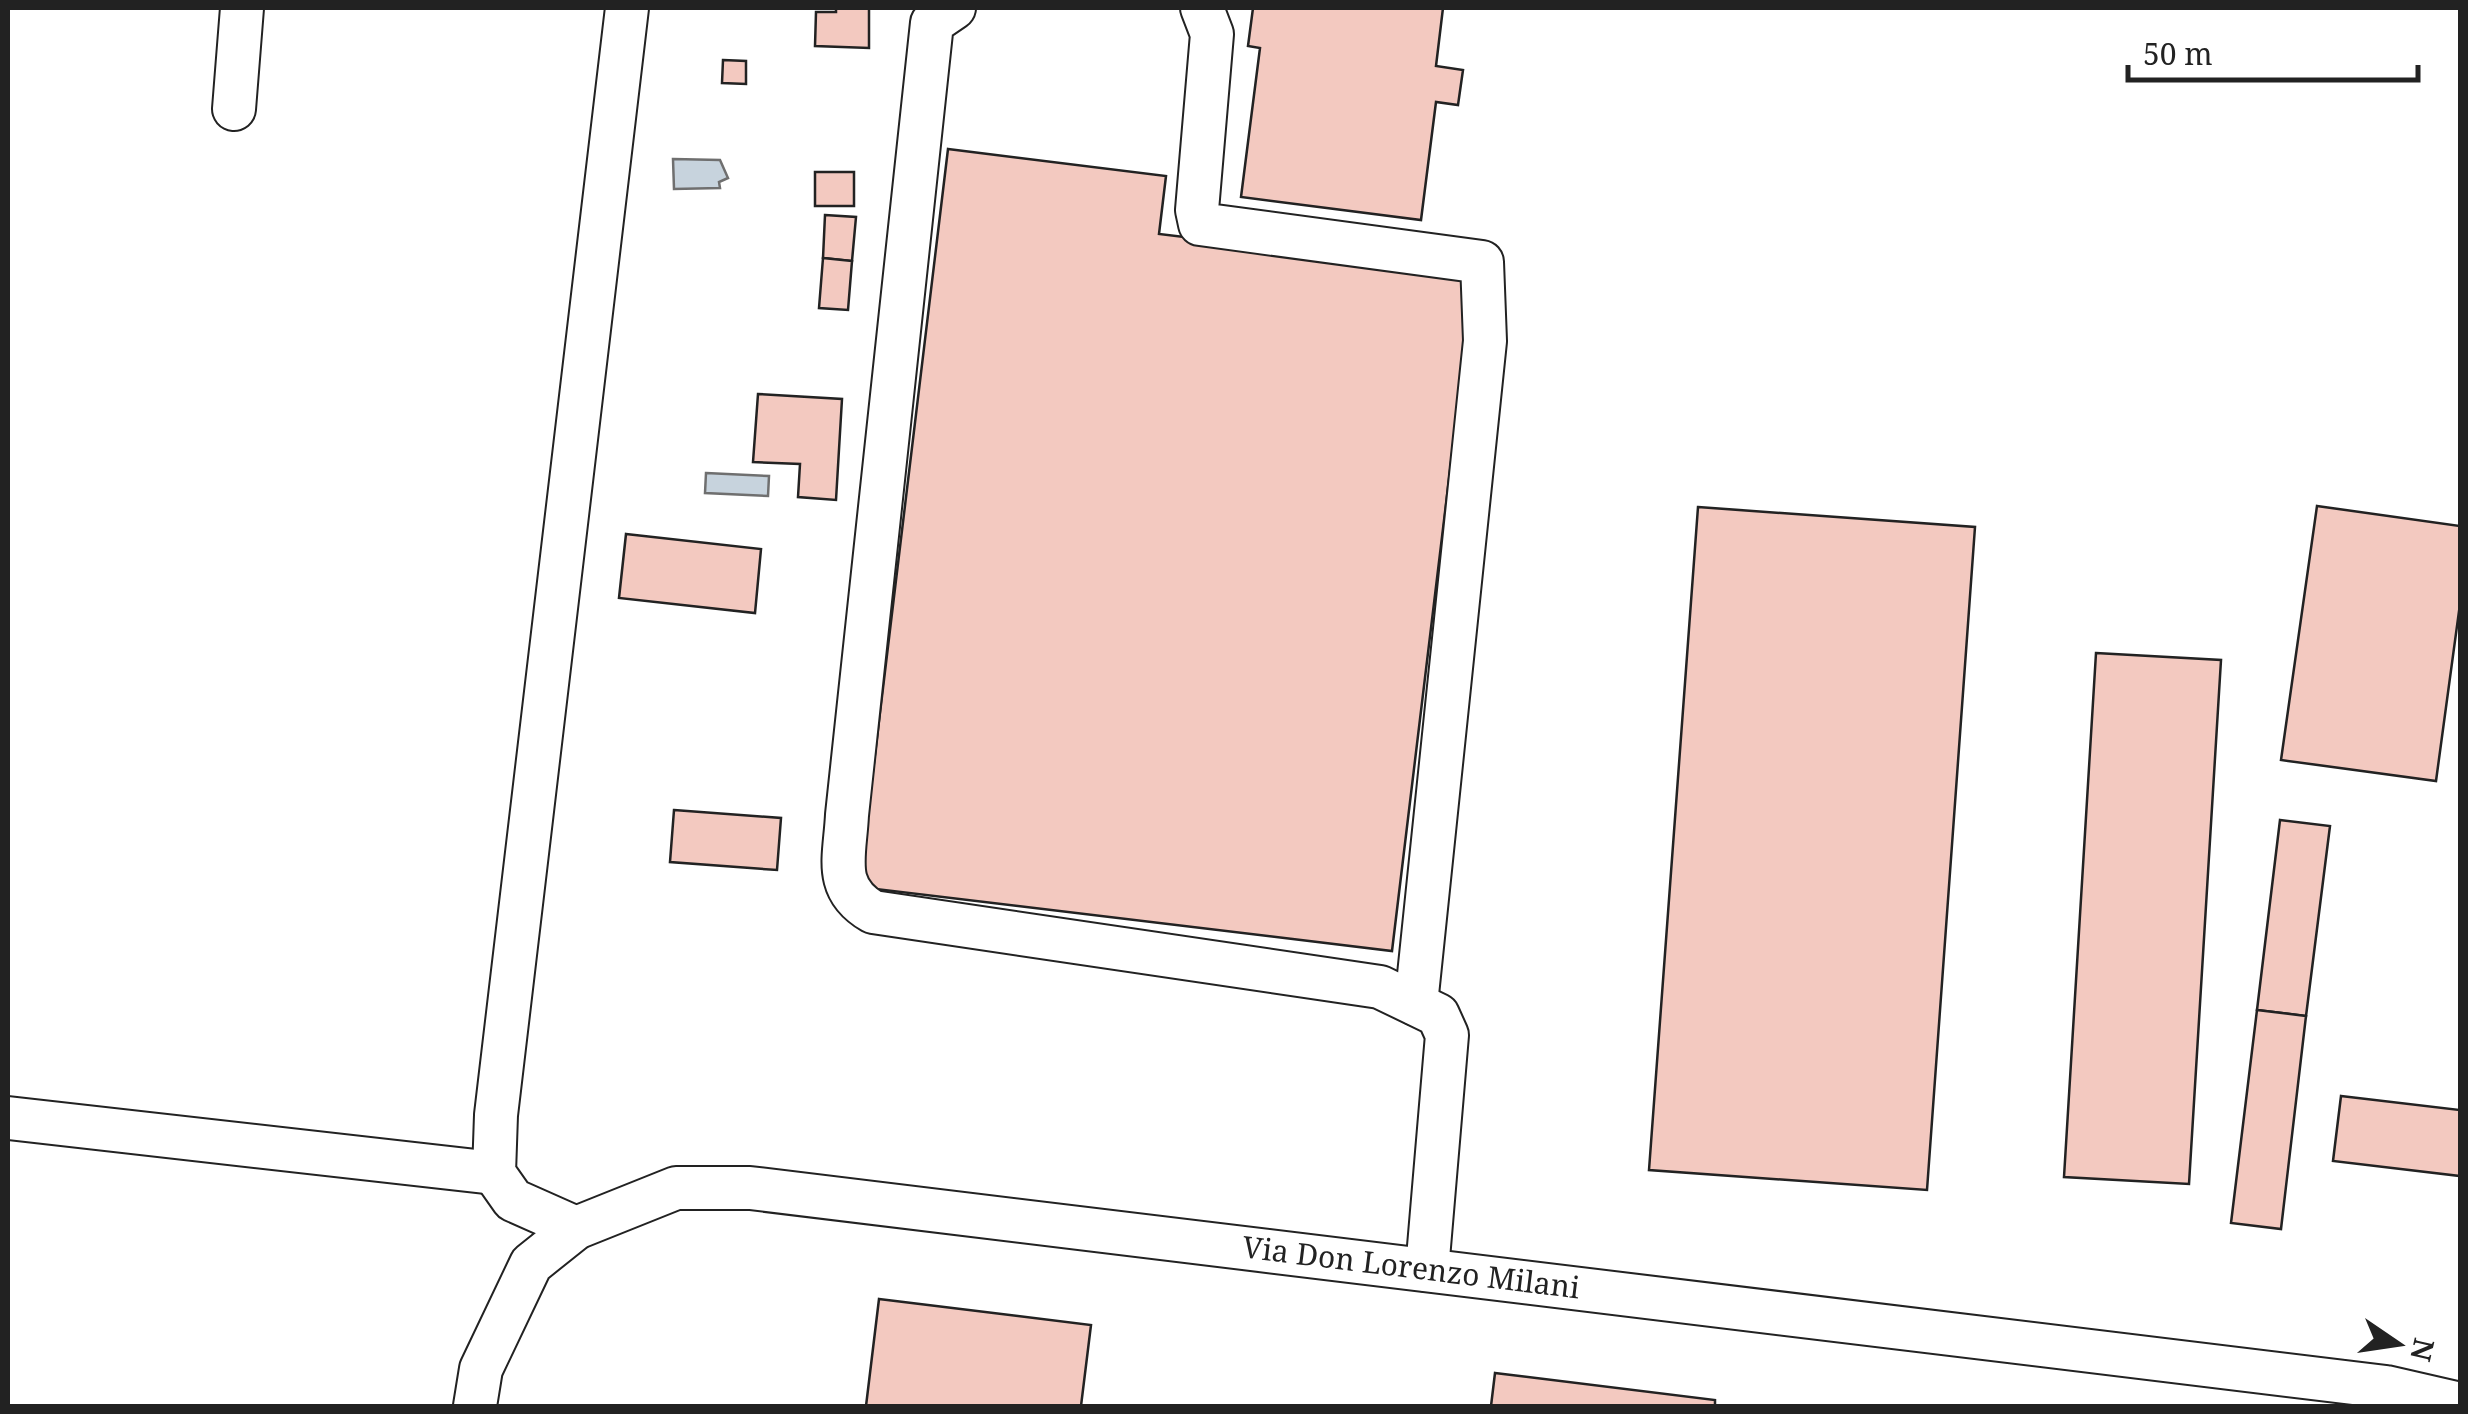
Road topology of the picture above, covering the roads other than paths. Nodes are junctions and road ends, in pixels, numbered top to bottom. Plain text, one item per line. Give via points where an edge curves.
1 (242, 8) edge
2 (627, 8) edge
3 (954, 8) edge
4 (1202, 8) edge
5 (234, 108) dead end
6 (1416, 1004) junction
7 (8, 1118) edge
8 (494, 1173) junction
9 (576, 1228) junction
10 (1428, 1270) junction
11 (2438, 1402) edge
12 (474, 1406) edge

1 - 5 street
2 - 8 street
3 - 6 street via 932,23 844,882 853,900 886,914 1380,987
4 - 6 street via 1212,34 1200,224 1482,262 1485,341
6 - 10 street via 1438,1015 1448,1035
7 - 8 street
8 - 9 street via 512,1200
9 - 10 street, Via Don Lorenzo Milani via 676,1188 750,1188
9 - 12 street, Via Don Lorenzo Milani via 532,1264 481,1369
10 - 11 street, Via Don Lorenzo Milani via 2386,1387

